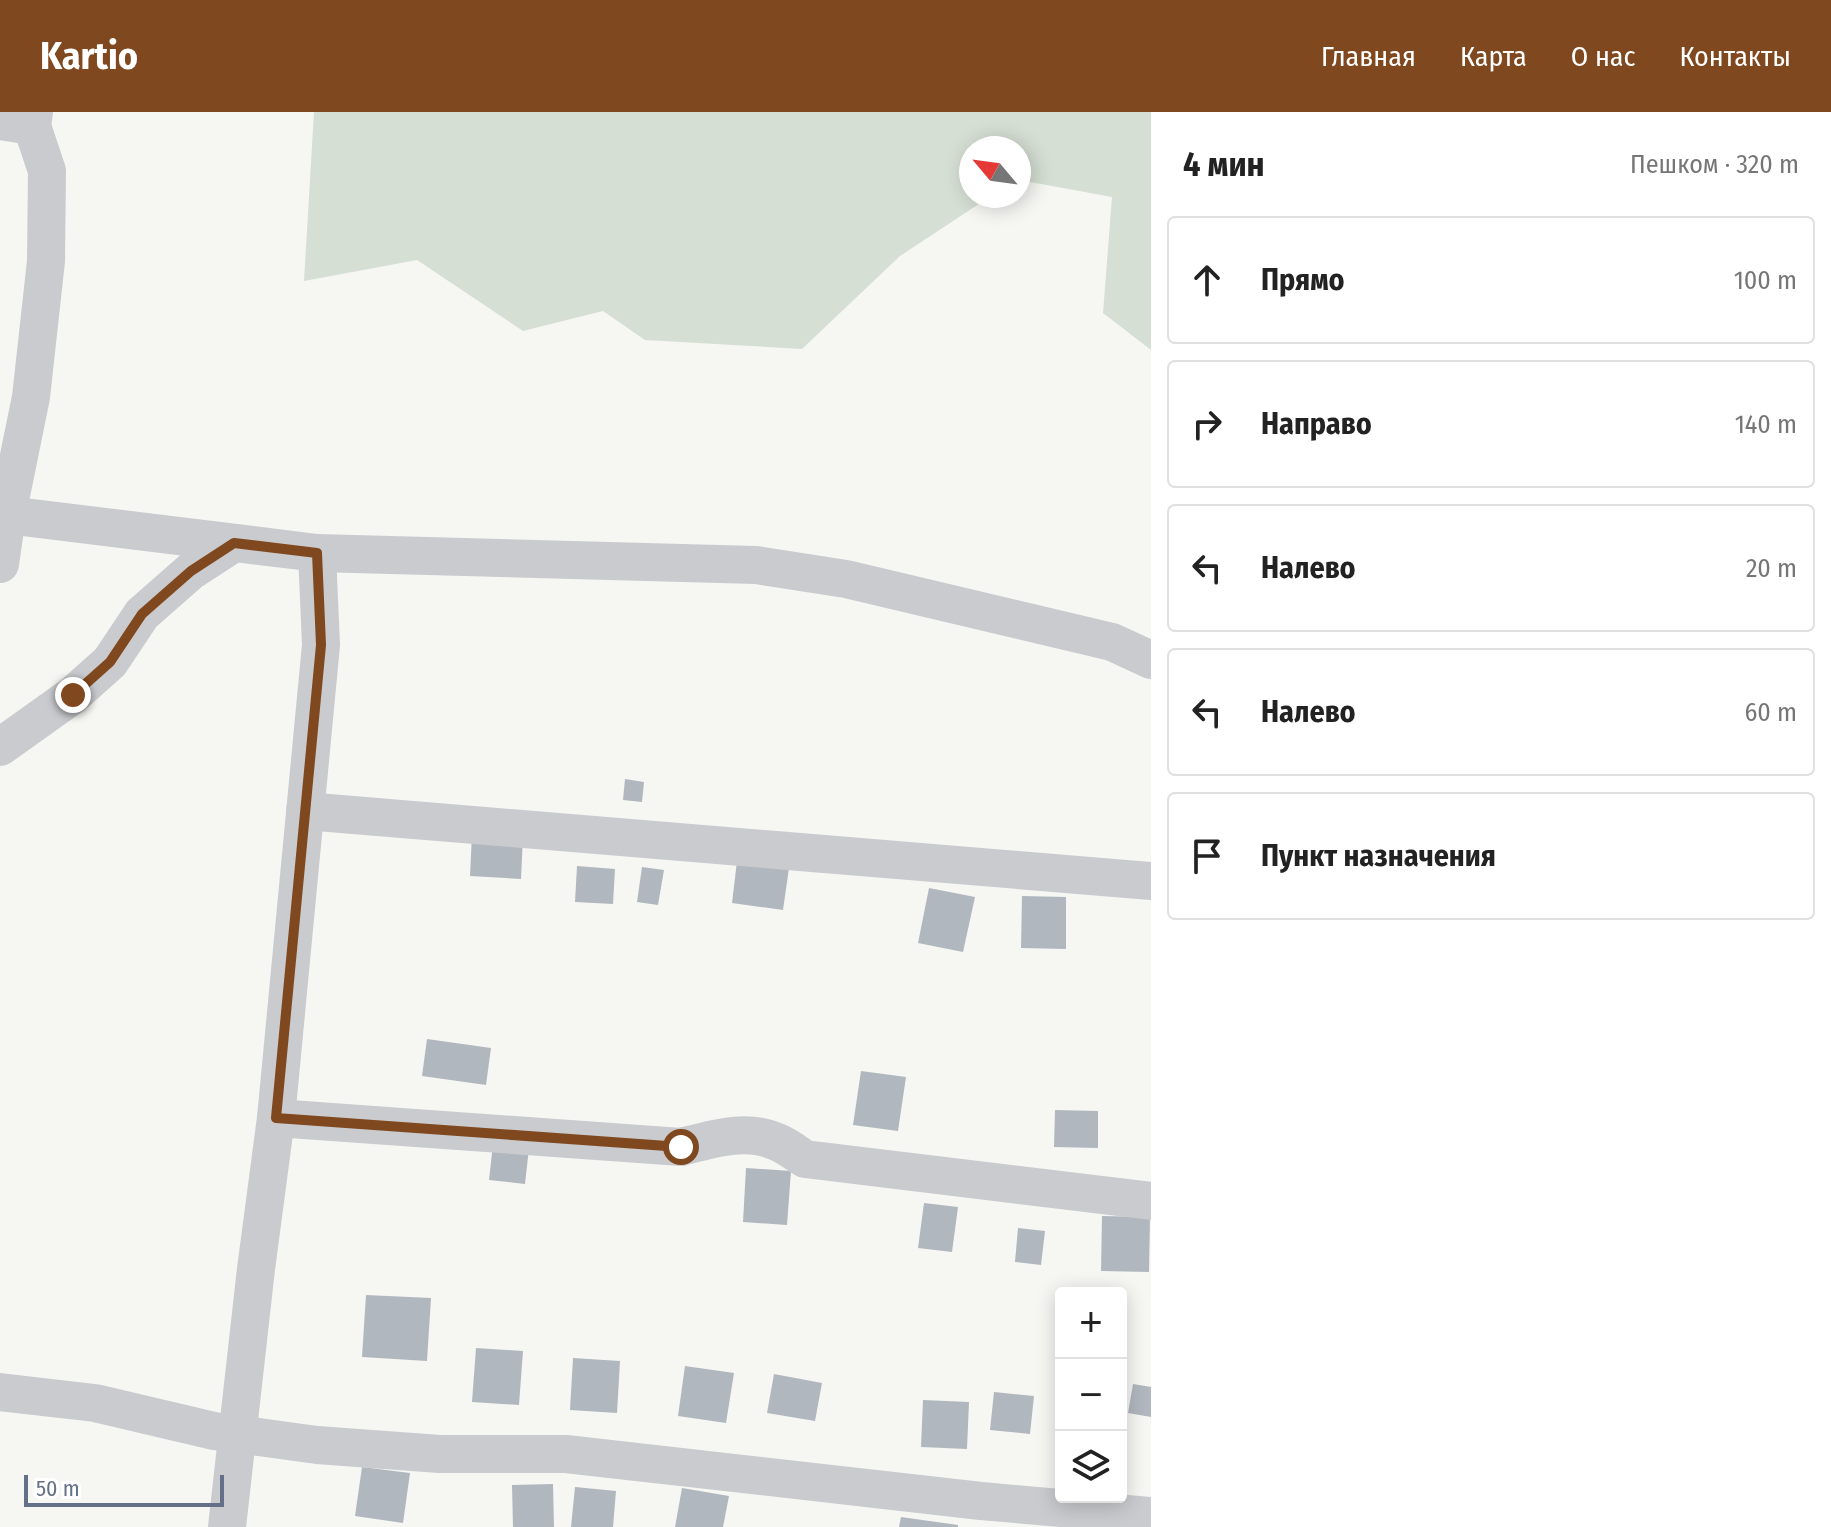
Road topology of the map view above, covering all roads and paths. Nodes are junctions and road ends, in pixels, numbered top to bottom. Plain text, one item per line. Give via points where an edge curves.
1 (22, 119) edge
2 (4, 514) edge
3 (234, 543) junction
4 (317, 553) junction
5 (0, 564) edge
6 (1151, 660) edge
7 (0, 747) edge
8 (305, 811) junction
9 (1151, 881) edge
10 (276, 1118) junction
11 (1151, 1201) edge
12 (0, 1392) edge
13 (237, 1433) junction
14 (1151, 1516) edge
15 (227, 1527) edge

1 - 2 street via 47,171 46,261 31,397
2 - 3 street
2 - 5 street
3 - 4 street
3 - 7 street via 191,571 142,614 110,662 73,695
4 - 6 street via 756,565 846,579 1097,638
4 - 8 street via 321,645
8 - 9 street
8 - 10 street
10 - 11 street via 681,1147 750,1135 777,1141 805,1159
10 - 13 street
12 - 13 street via 95,1403
13 - 14 street via 440,1454 566,1454
13 - 15 street

